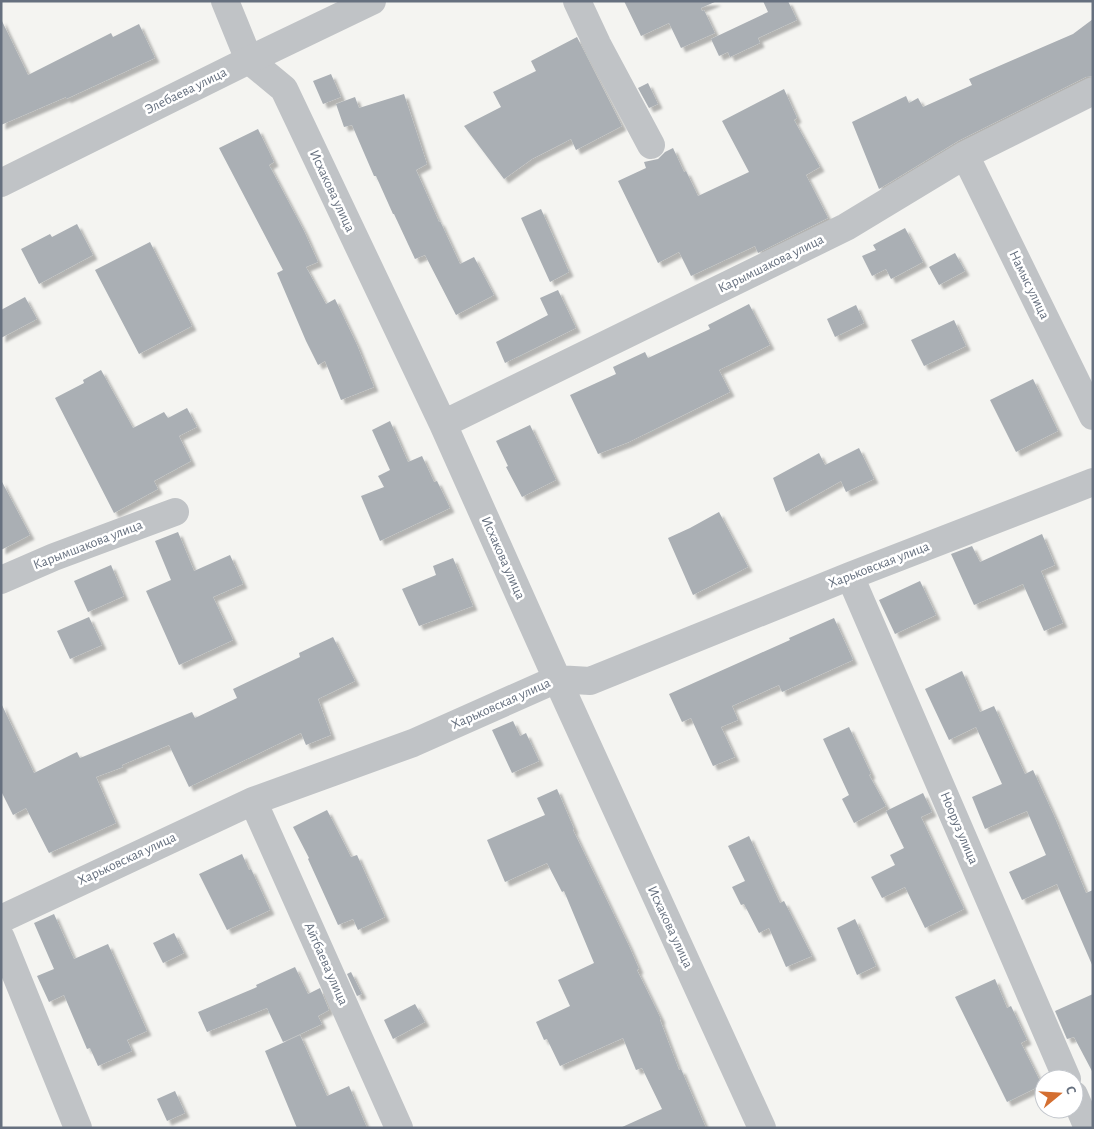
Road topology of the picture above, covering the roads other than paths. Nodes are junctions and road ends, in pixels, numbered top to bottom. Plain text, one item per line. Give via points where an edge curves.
1 (225, 1) edge
2 (372, 1) edge
3 (577, 1) edge
4 (249, 60) junction
5 (1093, 91) edge
6 (651, 145) dead end
7 (965, 154) junction
8 (1, 183) edge
9 (1093, 416) edge
10 (443, 424) junction
11 (1093, 482) edge
12 (175, 512) dead end
13 (850, 576) junction
14 (1, 580) edge
15 (557, 680) junction
16 (253, 801) junction
17 (1, 919) edge
18 (1, 938) edge
19 (1063, 1069) edge
20 (78, 1128) edge
21 (399, 1128) edge
22 (762, 1128) edge

1 - 4 street, Исхакова улица
2 - 4 street, Элебаева улица
3 - 6 street
4 - 8 street, Элебаева улица
4 - 10 street, Исхакова улица via 284,89
5 - 7 street, Карымшакова улица
7 - 9 street, Намыс улица
7 - 10 street, Карымшакова улица via 846,227
10 - 15 street, Исхакова улица
11 - 13 street, Харьковская улица
12 - 14 street, Карымшакова улица
13 - 15 street, Харьковская улица via 590,681
13 - 19 street, Нооруз улица
15 - 16 street, Харьковская улица via 413,743
15 - 22 street, Исхакова улица
16 - 17 street, Харьковская улица
16 - 21 street, Айтбаева улица
18 - 20 street

